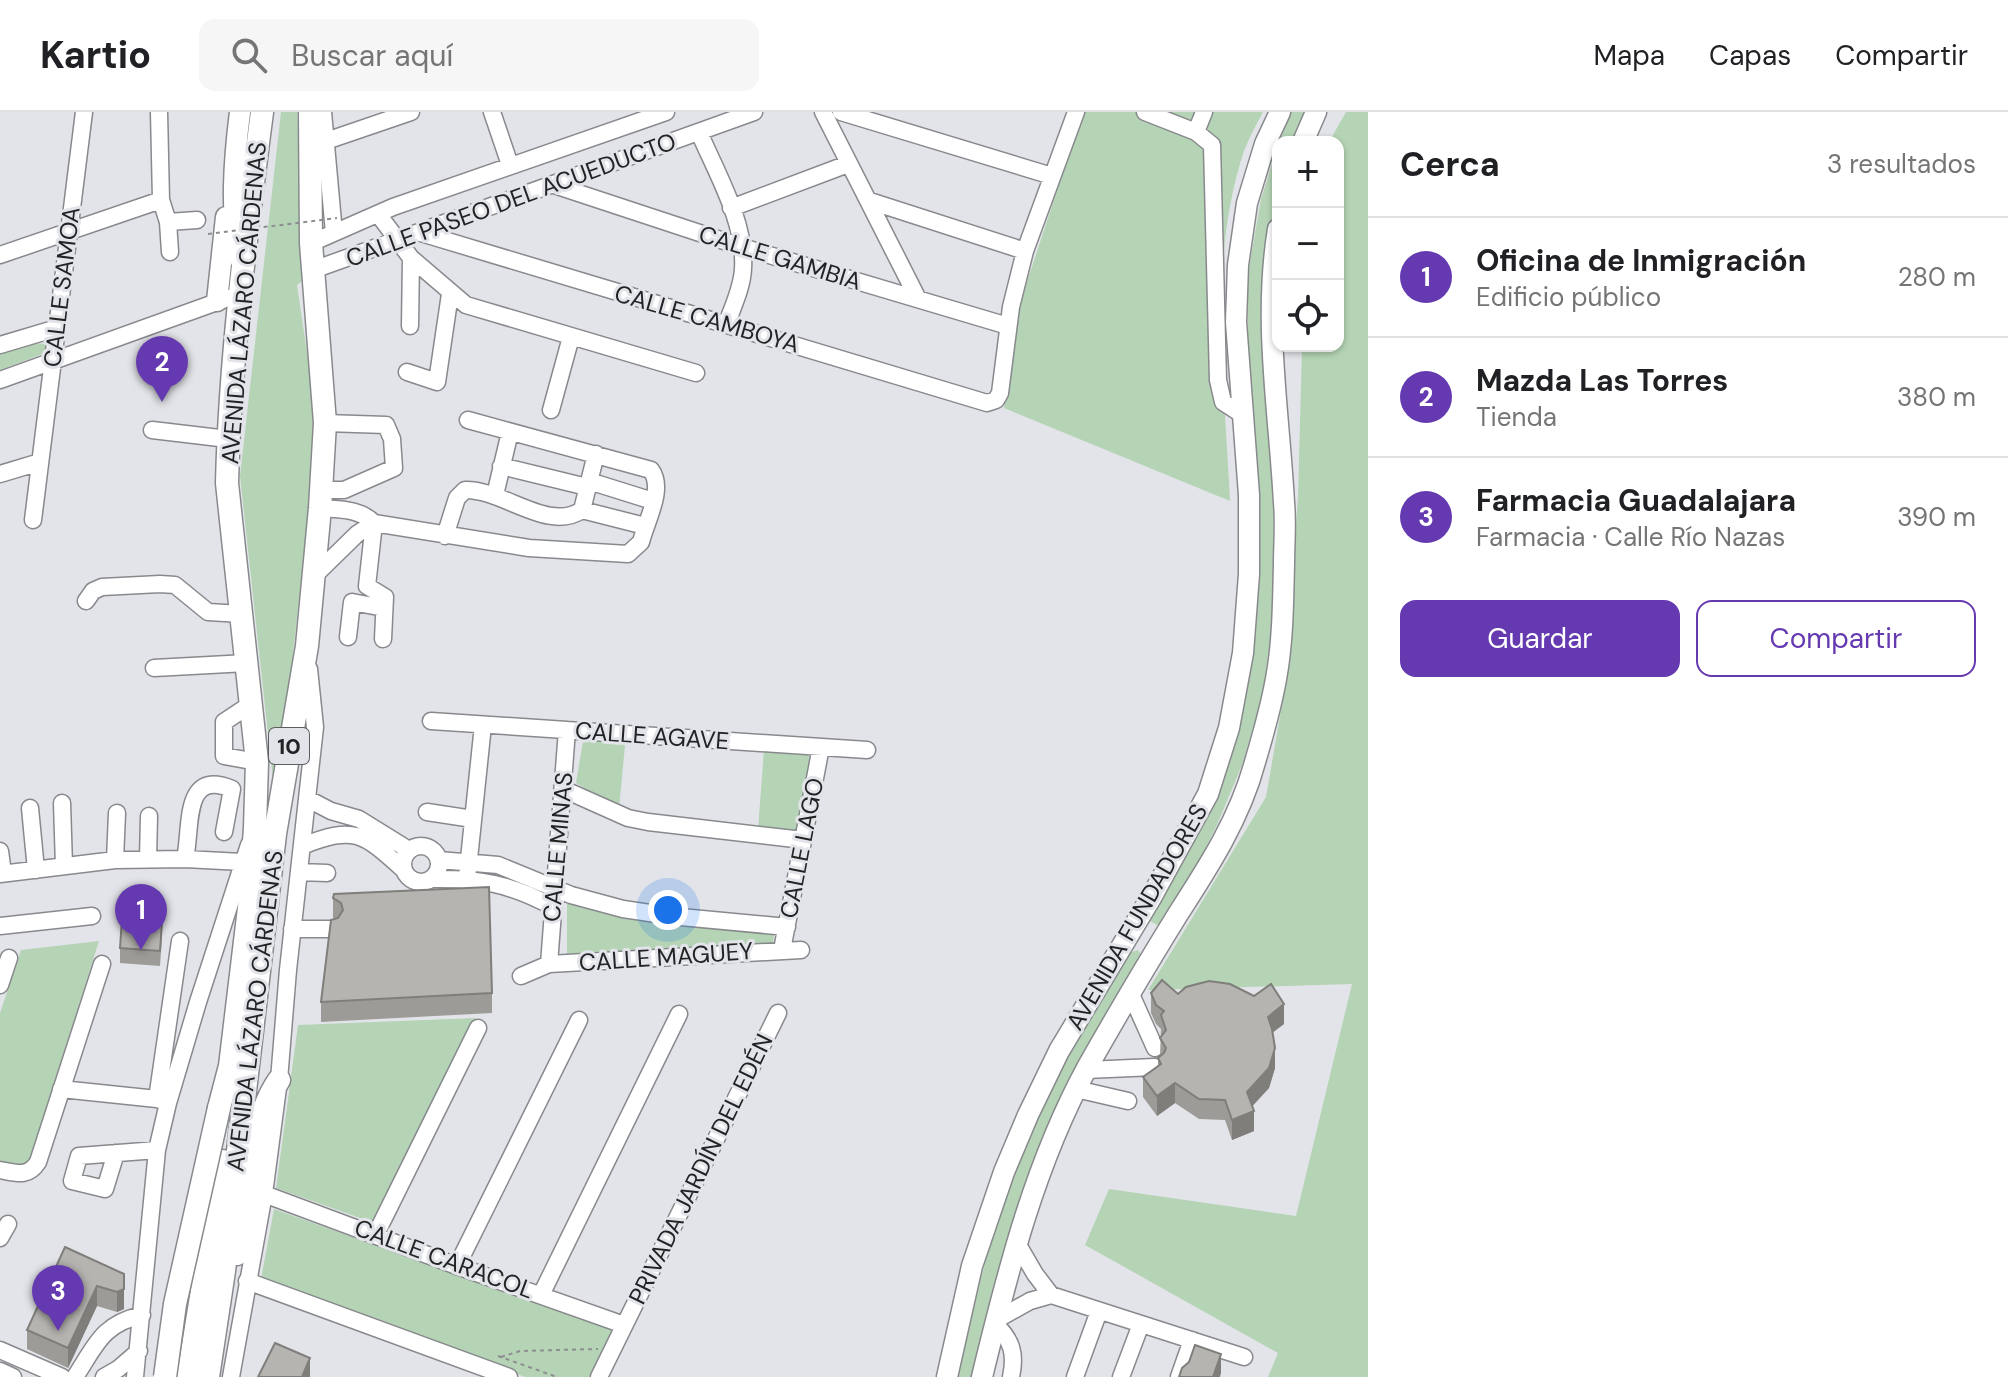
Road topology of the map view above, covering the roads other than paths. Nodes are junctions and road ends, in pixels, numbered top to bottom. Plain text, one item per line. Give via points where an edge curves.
1 (84, 112) edge
2 (159, 112) edge
3 (240, 112) edge
4 (262, 112) edge
5 (310, 112) edge
6 (323, 112) edge
7 (411, 112) edge
8 (492, 112) edge
9 (666, 112) edge
10 (754, 112) edge
11 (823, 112) edge
12 (841, 112) edge
13 (1076, 112) edge
14 (1145, 112) edge
15 (1204, 112) edge
16 (1280, 112) edge
17 (1316, 112) edge
18 (1167, 115) edge
19 (699, 132) junction
20 (1196, 132) junction
21 (1306, 136) edge
22 (318, 148) junction
23 (235, 154) junction
24 (848, 164) junction
25 (510, 165) junction
26 (1052, 176) junction
27 (554, 185) junction
28 (161, 200) junction
29 (870, 201) junction
30 (731, 208) junction
31 (378, 214) junction
32 (197, 220) dead end
33 (168, 222) junction
34 (335, 225) junction
35 (69, 230) junction
36 (421, 233) junction
37 (396, 241) junction
38 (311, 243) junction
39 (742, 247) junction
40 (1025, 251) junction
41 (170, 252) dead end
42 (0, 255) edge
43 (411, 258) junction
44 (242, 268) junction
45 (1272, 268) edge
46 (313, 270) junction
47 (450, 294) junction
48 (240, 295) junction
49 (918, 299) junction
50 (217, 301) junction
51 (727, 323) junction
52 (410, 326) dead end
53 (1008, 326) junction
54 (57, 328) junction
55 (571, 337) junction
56 (0, 345) edge
57 (53, 361) junction
58 (407, 372) dead end
59 (696, 373) dead end
60 (0, 380) edge
61 (551, 410) dead end
62 (1243, 415) junction
63 (468, 420) dead end
64 (325, 423) junction
65 (152, 430) dead end
66 (510, 432) junction
67 (228, 439) junction
68 (596, 454) junction
69 (40, 462) junction
70 (501, 466) junction
71 (0, 474) edge
72 (588, 484) junction
73 (495, 495) junction
74 (320, 499) junction
75 (653, 501) junction
76 (582, 510) junction
77 (33, 520) dead end
78 (374, 523) junction
79 (645, 526) junction
80 (445, 536) junction
81 (313, 577) junction
82 (86, 601) dead end
83 (384, 608) junction
84 (242, 614) junction
85 (348, 637) dead end
86 (383, 639) dead end
87 (307, 646) junction
88 (247, 663) junction
89 (154, 668) dead end
90 (251, 704) junction
91 (431, 721) dead end
92 (483, 725) junction
93 (567, 730) junction
94 (821, 747) junction
95 (867, 750) dead end
96 (257, 762) junction
97 (563, 789) junction
98 (308, 799) junction
99 (62, 803) dead end
100 (30, 808) dead end
101 (427, 812) dead end
102 (117, 813) dead end
103 (149, 816) dead end
104 (473, 819) junction
105 (357, 826) junction
106 (255, 828) junction
107 (224, 832) dead end
108 (803, 840) junction
109 (302, 846) junction
110 (409, 850) junction
111 (0, 851) edge
112 (148, 859) junction
113 (185, 859) junction
114 (115, 860) junction
115 (439, 860) junction
116 (469, 861) junction
117 (242, 862) junction
118 (64, 866) junction
119 (36, 870) junction
120 (404, 870) junction
121 (299, 872) junction
122 (327, 873) dead end
123 (1, 874) edge
124 (467, 878) junction
125 (432, 879) junction
126 (555, 888) junction
127 (553, 907) junction
128 (92, 916) dead end
129 (0, 926) edge
130 (787, 927) junction
131 (292, 929) junction
132 (332, 929) edge
133 (1130, 930) junction
134 (180, 941) dead end
135 (1159, 947) junction
136 (782, 950) junction
137 (801, 950) dead end
138 (9, 958) dead end
139 (102, 964) dead end
140 (549, 964) junction
141 (521, 976) dead end
142 (0, 985) edge
143 (1130, 992) junction
144 (778, 1013) dead end
145 (679, 1014) dead end
146 (579, 1020) dead end
147 (478, 1028) dead end
148 (251, 1041) junction
149 (1155, 1048) dead end
150 (1155, 1067) edge
151 (1086, 1070) junction
152 (279, 1080) junction
153 (61, 1089) junction
154 (1076, 1089) junction
155 (162, 1101) junction
156 (1128, 1101) dead end
157 (157, 1150) junction
158 (116, 1153) dead end
159 (0, 1170) edge
160 (264, 1194) junction
161 (376, 1234) junction
162 (1017, 1243) junction
163 (457, 1266) junction
164 (224, 1271) junction
165 (247, 1281) junction
166 (541, 1295) junction
167 (1051, 1295) junction
168 (1099, 1311) junction
169 (142, 1315) junction
170 (996, 1322) junction
171 (1141, 1324) junction
172 (624, 1325) junction
173 (1192, 1340) junction
174 (140, 1344) junction
175 (0, 1350) edge
176 (192, 1352) junction
177 (1244, 1357) dead end
178 (0, 1371) edge
179 (13, 1377) edge
180 (62, 1377) edge
181 (75, 1377) edge
182 (104, 1377) edge
183 (135, 1377) edge
184 (165, 1377) edge
185 (188, 1377) edge
186 (208, 1377) edge
187 (231, 1377) edge
188 (509, 1377) edge
189 (599, 1377) edge
190 (947, 1377) edge
191 (982, 1377) edge
192 (1011, 1377) edge
193 (1075, 1377) edge
194 (1121, 1377) edge
195 (1179, 1377) edge

1 - 35 street, CALLE SAMOA
2 - 28 street
3 - 23 main road
4 - 44 highway, AVENIDA LÁZARO CÁRDENAS / 10
5 - 22 highway, AVENIDA LÁZARO CÁRDENAS / 10
6 - 22 street
7 - 22 street
8 - 25 street
9 - 25 street, CALLE PASEO DEL ACUEDUCTO
10 - 19 street, CALLE PASEO DEL ACUEDUCTO
11 - 24 street
12 - 26 street
13 - 26 street
14 - 18 street
15 - 20 street
16 - 62 main road, AVENIDA FUNDADORES via 1247,203 1238,265
17 - 21 main road
18 - 20 street
19 - 27 street, CALLE PASEO DEL ACUEDUCTO
19 - 30 street
20 - 62 street via 1213,152 1220,394
22 - 34 street
22 - 38 highway, AVENIDA LÁZARO CÁRDENAS / 10
23 - 44 main road via 236,238
23 - 50 main road
24 - 29 street
24 - 30 street
25 - 31 street, CALLE PASEO DEL ACUEDUCTO
26 - 40 street
27 - 36 street, CALLE PASEO DEL ACUEDUCTO
27 - 39 street, CALLE GAMBIA
28 - 33 street
28 - 35 street
29 - 40 street
29 - 49 street
30 - 39 street
31 - 34 street, CALLE PASEO DEL ACUEDUCTO
31 - 37 street
32 - 33 street
33 - 41 street
34 - 38 street, CALLE PASEO DEL ACUEDUCTO
35 - 42 street
35 - 54 street, CALLE SAMOA
36 - 37 street, CALLE PASEO DEL ACUEDUCTO
36 - 51 street, CALLE CAMBOYA
37 - 43 street
37 - 46 street, CALLE PASEO DEL ACUEDUCTO
38 - 46 highway, AVENIDA LÁZARO CÁRDENAS / 10
39 - 49 street, CALLE GAMBIA
39 - 51 street via 743,270
40 - 53 street
43 - 47 street
43 - 52 street
44 - 48 highway, AVENIDA LÁZARO CÁRDENAS / 10
45 - 135 main road, AVENIDA FUNDADORES via 1270,324 1285,505 1276,680 1240,805 1206,873
46 - 64 highway, AVENIDA LÁZARO CÁRDENAS / 10
47 - 55 street via 475,309
47 - 58 street via 437,382
48 - 50 street
48 - 67 highway, AVENIDA LÁZARO CÁRDENAS / 10
49 - 53 street, CALLE GAMBIA
50 - 57 street
51 - 53 street, CALLE CAMBOYA via 981,402 993,402 1000,393
54 - 56 street
54 - 57 street, CALLE SAMOA
55 - 59 street
55 - 61 street
57 - 60 street
57 - 69 street, CALLE SAMOA
62 - 133 main road, AVENIDA FUNDADORES via 1249,574 1243,653 1229,728 1208,794
63 - 66 street
64 - 74 highway, AVENIDA LÁZARO CÁRDENAS / 10
64 - 74 street via 386,425 394,468
65 - 67 street
66 - 68 street
66 - 70 street
67 - 84 highway, AVENIDA LÁZARO CÁRDENAS / 10 via 227,483
68 - 72 street
68 - 75 street via 651,470 658,487
69 - 71 street
69 - 77 street, CALLE SAMOA
70 - 72 street
70 - 73 street
72 - 75 street
72 - 76 street
73 - 76 street via 552,517
73 - 80 street via 461,493
74 - 78 street via 366,515
74 - 81 highway, AVENIDA LÁZARO CÁRDENAS / 10
75 - 79 street
76 - 79 street
78 - 80 street
78 - 81 street
78 - 83 street via 367,586 385,597
79 - 80 street via 641,542 628,554
81 - 87 highway, AVENIDA LÁZARO CÁRDENAS / 10
82 - 84 street via 102,587 175,585 208,612
83 - 85 street via 352,602
83 - 86 street
84 - 88 highway, AVENIDA LÁZARO CÁRDENAS / 10
87 - 98 street, AVENIDA LÁZARO CÁRDENAS via 315,727
87 - 148 highway, AVENIDA LÁZARO CÁRDENAS / 10 via 278,818
88 - 89 street
88 - 90 highway, AVENIDA LÁZARO CÁRDENAS / 10
90 - 96 highway, AVENIDA LÁZARO CÁRDENAS / 10
90 - 96 street via 224,722 224,756
91 - 92 street, CALLE AGAVE
92 - 93 street, CALLE AGAVE
92 - 104 street
93 - 94 street, CALLE AGAVE
93 - 97 street, CALLE MINAS
94 - 95 street, CALLE AGAVE
94 - 108 street, CALLE LAGO
96 - 106 highway, AVENIDA LÁZARO CÁRDENAS / 10
97 - 108 street via 628,818
97 - 126 street, CALLE MINAS
98 - 105 street
98 - 109 street, AVENIDA LÁZARO CÁRDENAS
99 - 118 street
100 - 119 street
101 - 104 street
102 - 114 street
103 - 112 street
104 - 116 street
105 - 109 street
105 - 110 street
105 - 120 street
106 - 117 street, AVENIDA LÁZARO CÁRDENAS
106 - 184 highway, AVENIDA LÁZARO CÁRDENAS / 10, bridge via 230,1066 178,1289
107 - 113 street via 232,789 220,783 203,787 192,801
108 - 130 street, CALLE LAGO
109 - 121 street, AVENIDA LÁZARO CÁRDENAS
110 - 115 street via 427,847
110 - 120 street
111 - 123 street
112 - 113 street
112 - 114 street
113 - 117 street
114 - 118 street
115 - 116 street, CALLE MAGUEY
115 - 125 street
116 - 124 street
116 - 126 street, CALLE MAGUEY via 498,865
117 - 155 street, AVENIDA LÁZARO CÁRDENAS
118 - 119 street
119 - 123 street
120 - 125 street via 411,879
121 - 122 street
121 - 131 street, AVENIDA LÁZARO CÁRDENAS
124 - 125 street
124 - 127 street via 524,891
126 - 127 street, CALLE MINAS
126 - 130 street, CALLE MAGUEY via 623,909
127 - 140 street, CALLE MINAS
128 - 129 street
130 - 136 street, CALLE LAGO
131 - 132 street
131 - 152 street, AVENIDA LÁZARO CÁRDENAS
133 - 135 main road
133 - 190 main road, AVENIDA FUNDADORES via 1059,1051 1004,1172 972,1266
134 - 155 street
135 - 143 main road, AVENIDA FUNDADORES
136 - 137 street, CALLE MAGUEY
136 - 140 street, CALLE MAGUEY
138 - 142 street
139 - 153 street
140 - 141 street, CALLE MAGUEY
143 - 149 street
143 - 151 main road, AVENIDA FUNDADORES
144 - 172 street, PRIVADA JARDÍN DEL EDÉN
145 - 166 street
146 - 163 street
147 - 161 street
148 - 164 highway, AVENIDA LÁZARO CÁRDENAS / 10
148 - 176 highway via 235,1094
150 - 151 street
151 - 154 main road, AVENIDA FUNDADORES
152 - 160 street, AVENIDA LÁZARO CÁRDENAS
152 - 164 highway via 261,1110 241,1243
153 - 155 street
153 - 159 street via 32,1171
154 - 156 street
154 - 162 main road, AVENIDA FUNDADORES
155 - 157 street, AVENIDA LÁZARO CÁRDENAS
157 - 158 street
157 - 169 street, AVENIDA LÁZARO CÁRDENAS
160 - 161 street, CALLE CARACOL
160 - 165 street, AVENIDA LÁZARO CÁRDENAS
161 - 163 street, CALLE CARACOL
162 - 167 street
162 - 170 main road, AVENIDA FUNDADORES
163 - 166 street, CALLE CARACOL
164 - 186 highway, AVENIDA LÁZARO CÁRDENAS / 10
165 - 187 street, AVENIDA LÁZARO CÁRDENAS
165 - 188 street
166 - 172 street, CALLE CARACOL
167 - 168 street
167 - 170 street
168 - 171 street
168 - 193 street
169 - 174 street, AVENIDA LÁZARO CÁRDENAS
169 - 181 street via 112,1325
170 - 191 main road, AVENIDA FUNDADORES
170 - 192 street via 1012,1345
171 - 173 street
171 - 194 street
172 - 189 street, PRIVADA JARDÍN DEL EDÉN
173 - 177 street
173 - 195 street
174 - 176 street via 161,1362 173,1363
174 - 182 street
174 - 183 street, AVENIDA LÁZARO CÁRDENAS
175 - 180 street
176 - 185 highway
178 - 179 street

